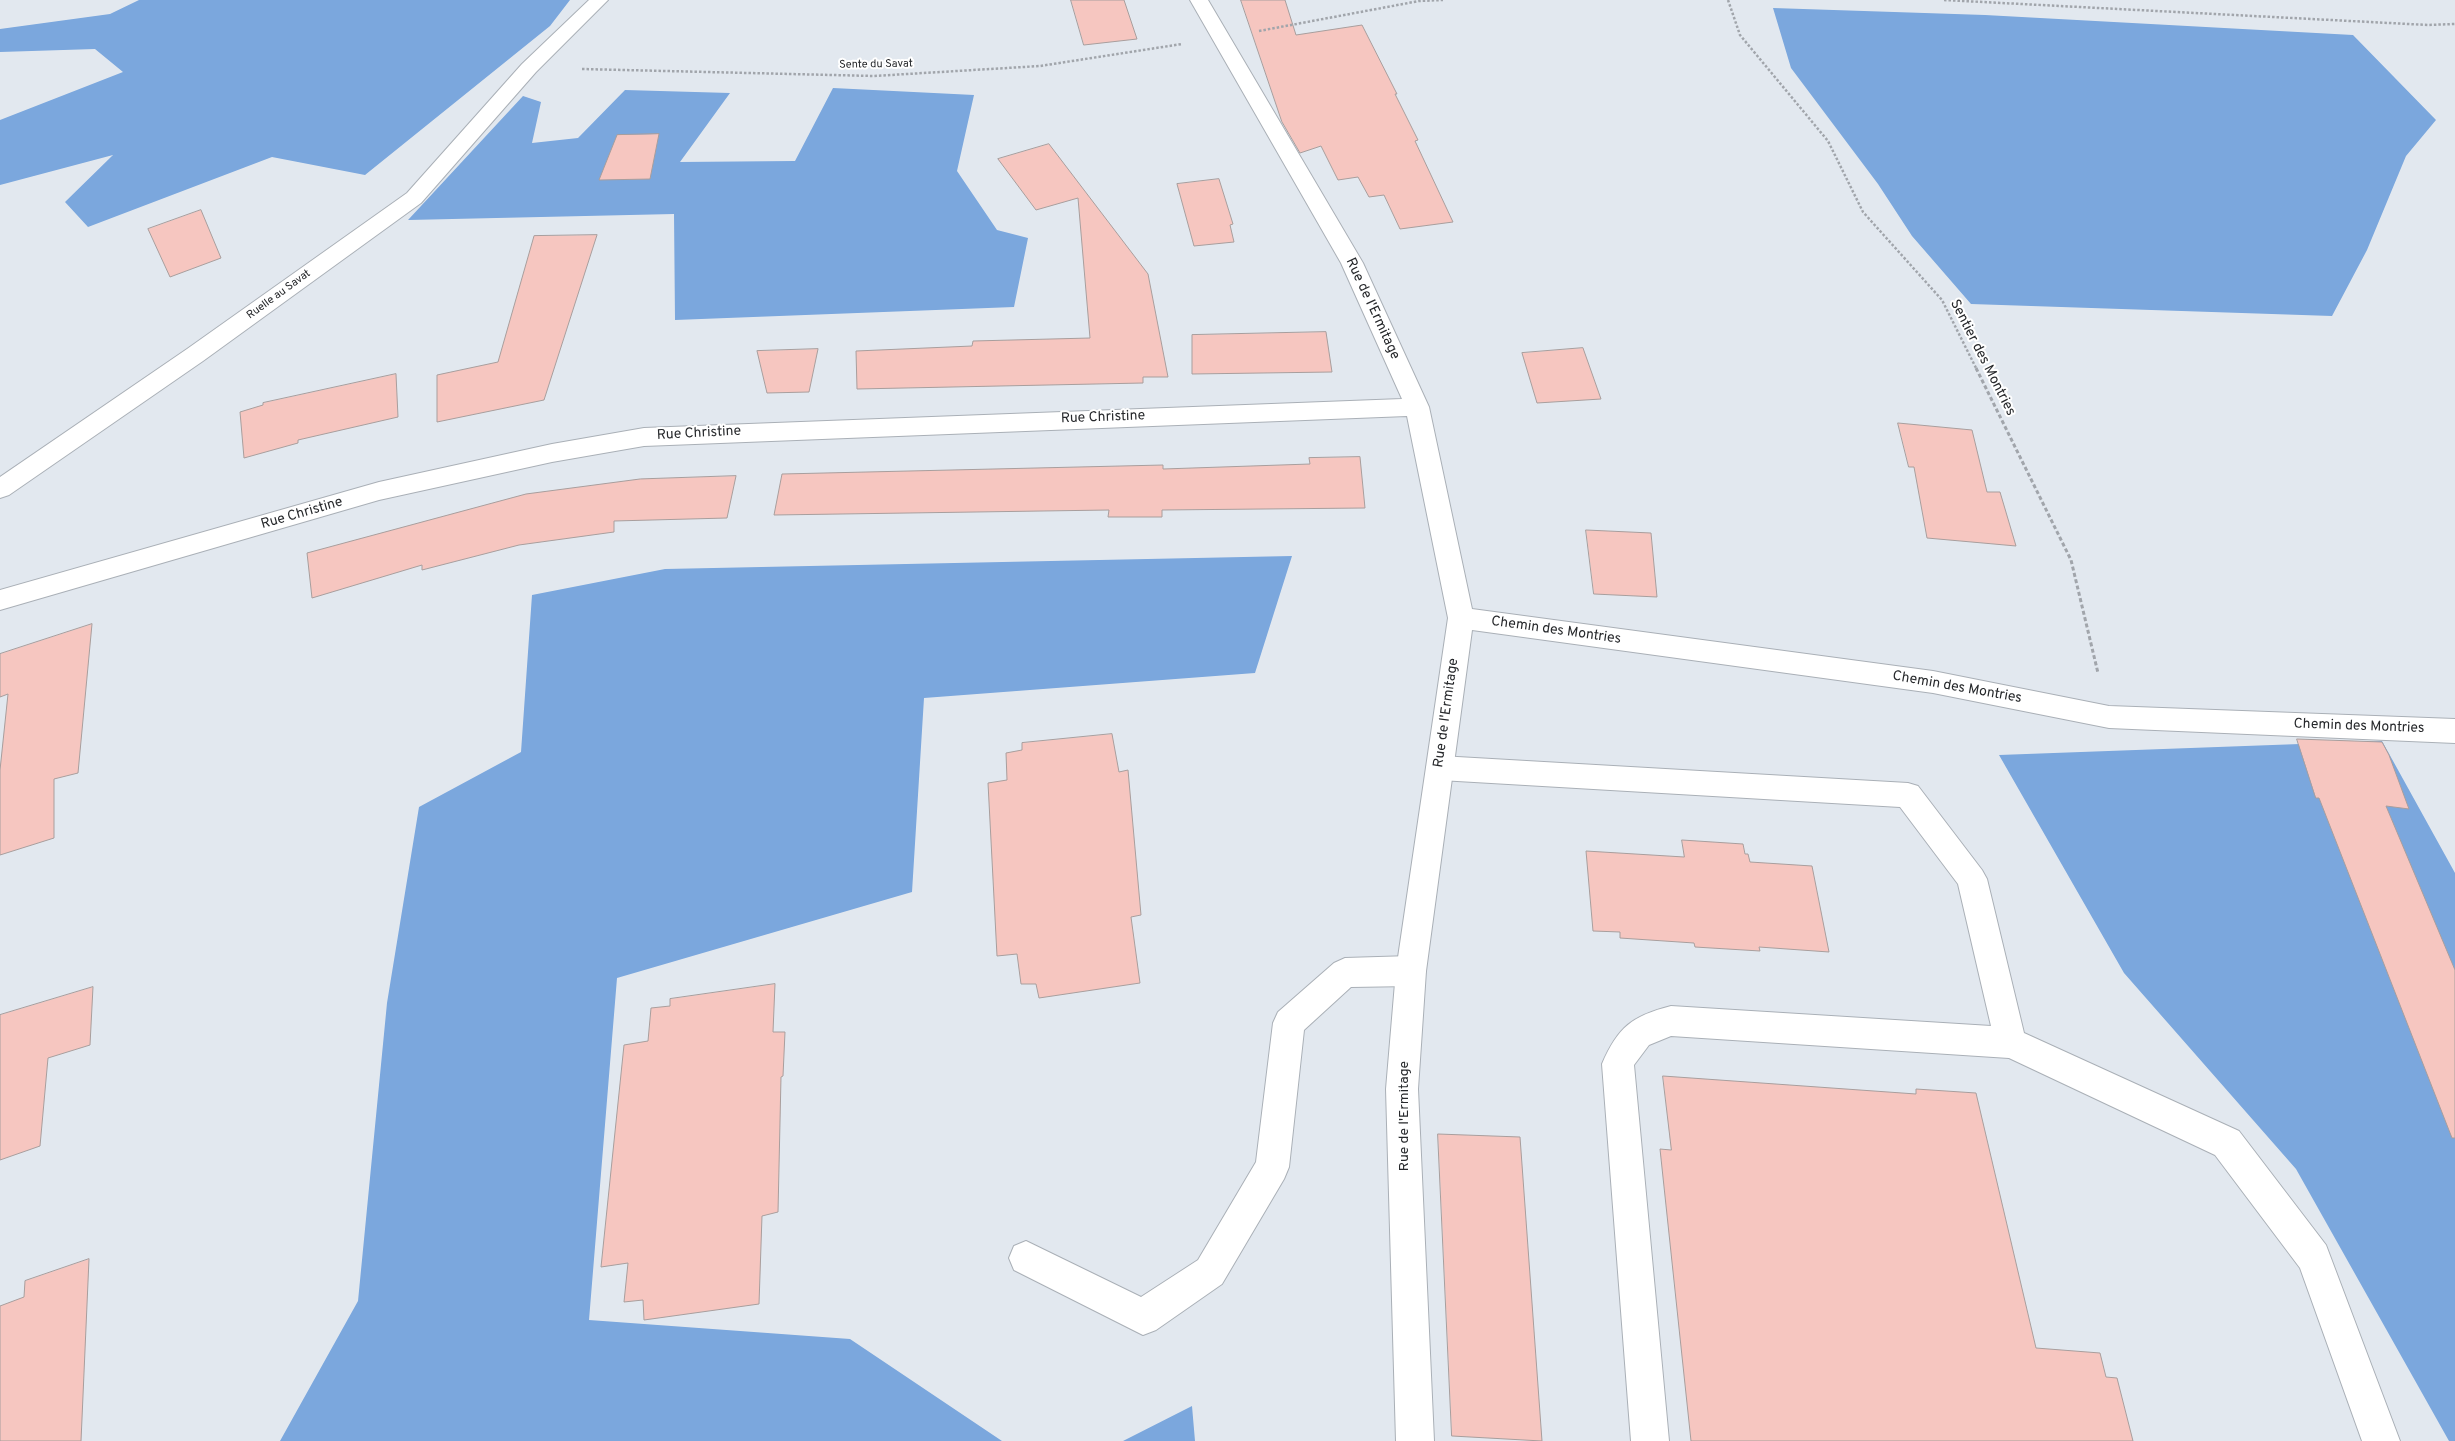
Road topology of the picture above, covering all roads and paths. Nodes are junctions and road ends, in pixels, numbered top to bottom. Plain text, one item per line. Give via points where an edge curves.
1 (599, 0) edge
2 (1199, 0) edge
3 (1443, 0) edge
4 (1728, 0) edge
5 (1944, 0) edge
6 (2455, 24) edge
7 (1220, 38) junction
8 (529, 68) junction
9 (1417, 407) junction
10 (0, 489) edge
11 (0, 600) edge
12 (1461, 618) junction
13 (2109, 717) junction
14 (2455, 730) edge
15 (1440, 768) junction
16 (1412, 971) junction
17 (2011, 1043) junction
18 (1026, 1258) dead end
19 (1416, 1441) edge
20 (1650, 1441) edge
21 (2381, 1441) edge

1 - 8 street, Ruelle au Savat
2 - 7 street, Rue de l'Ermitage
3 - 7 path, Sente du Savat via 1419,1
4 - 13 path, Sentier des Montries via 1740,35 1828,140 1863,212 1942,300 2071,560
5 - 6 path
7 - 8 path, Sente du Savat via 1040,66 874,76
7 - 9 street, Rue de l'Ermitage via 1352,263
8 - 10 street, Ruelle au Savat via 414,198 195,355
9 - 11 street, Rue Christine via 644,437 552,453 379,492
9 - 12 street, Rue de l'Ermitage
12 - 13 street, Chemin des Montries via 1933,682
12 - 15 street, Rue de l'Ermitage
13 - 14 street, Chemin des Montries
15 - 16 street, Rue de l'Ermitage
15 - 17 street via 1908,795 1972,879
16 - 18 street via 1345,972 1289,1023 1272,1167 1210,1272 1143,1317
16 - 19 street, Rue de l'Ermitage via 1402,1089
17 - 20 street via 1671,1021 1637,1034 1627,1044 1618,1064
17 - 21 street via 2227,1143 2314,1257

